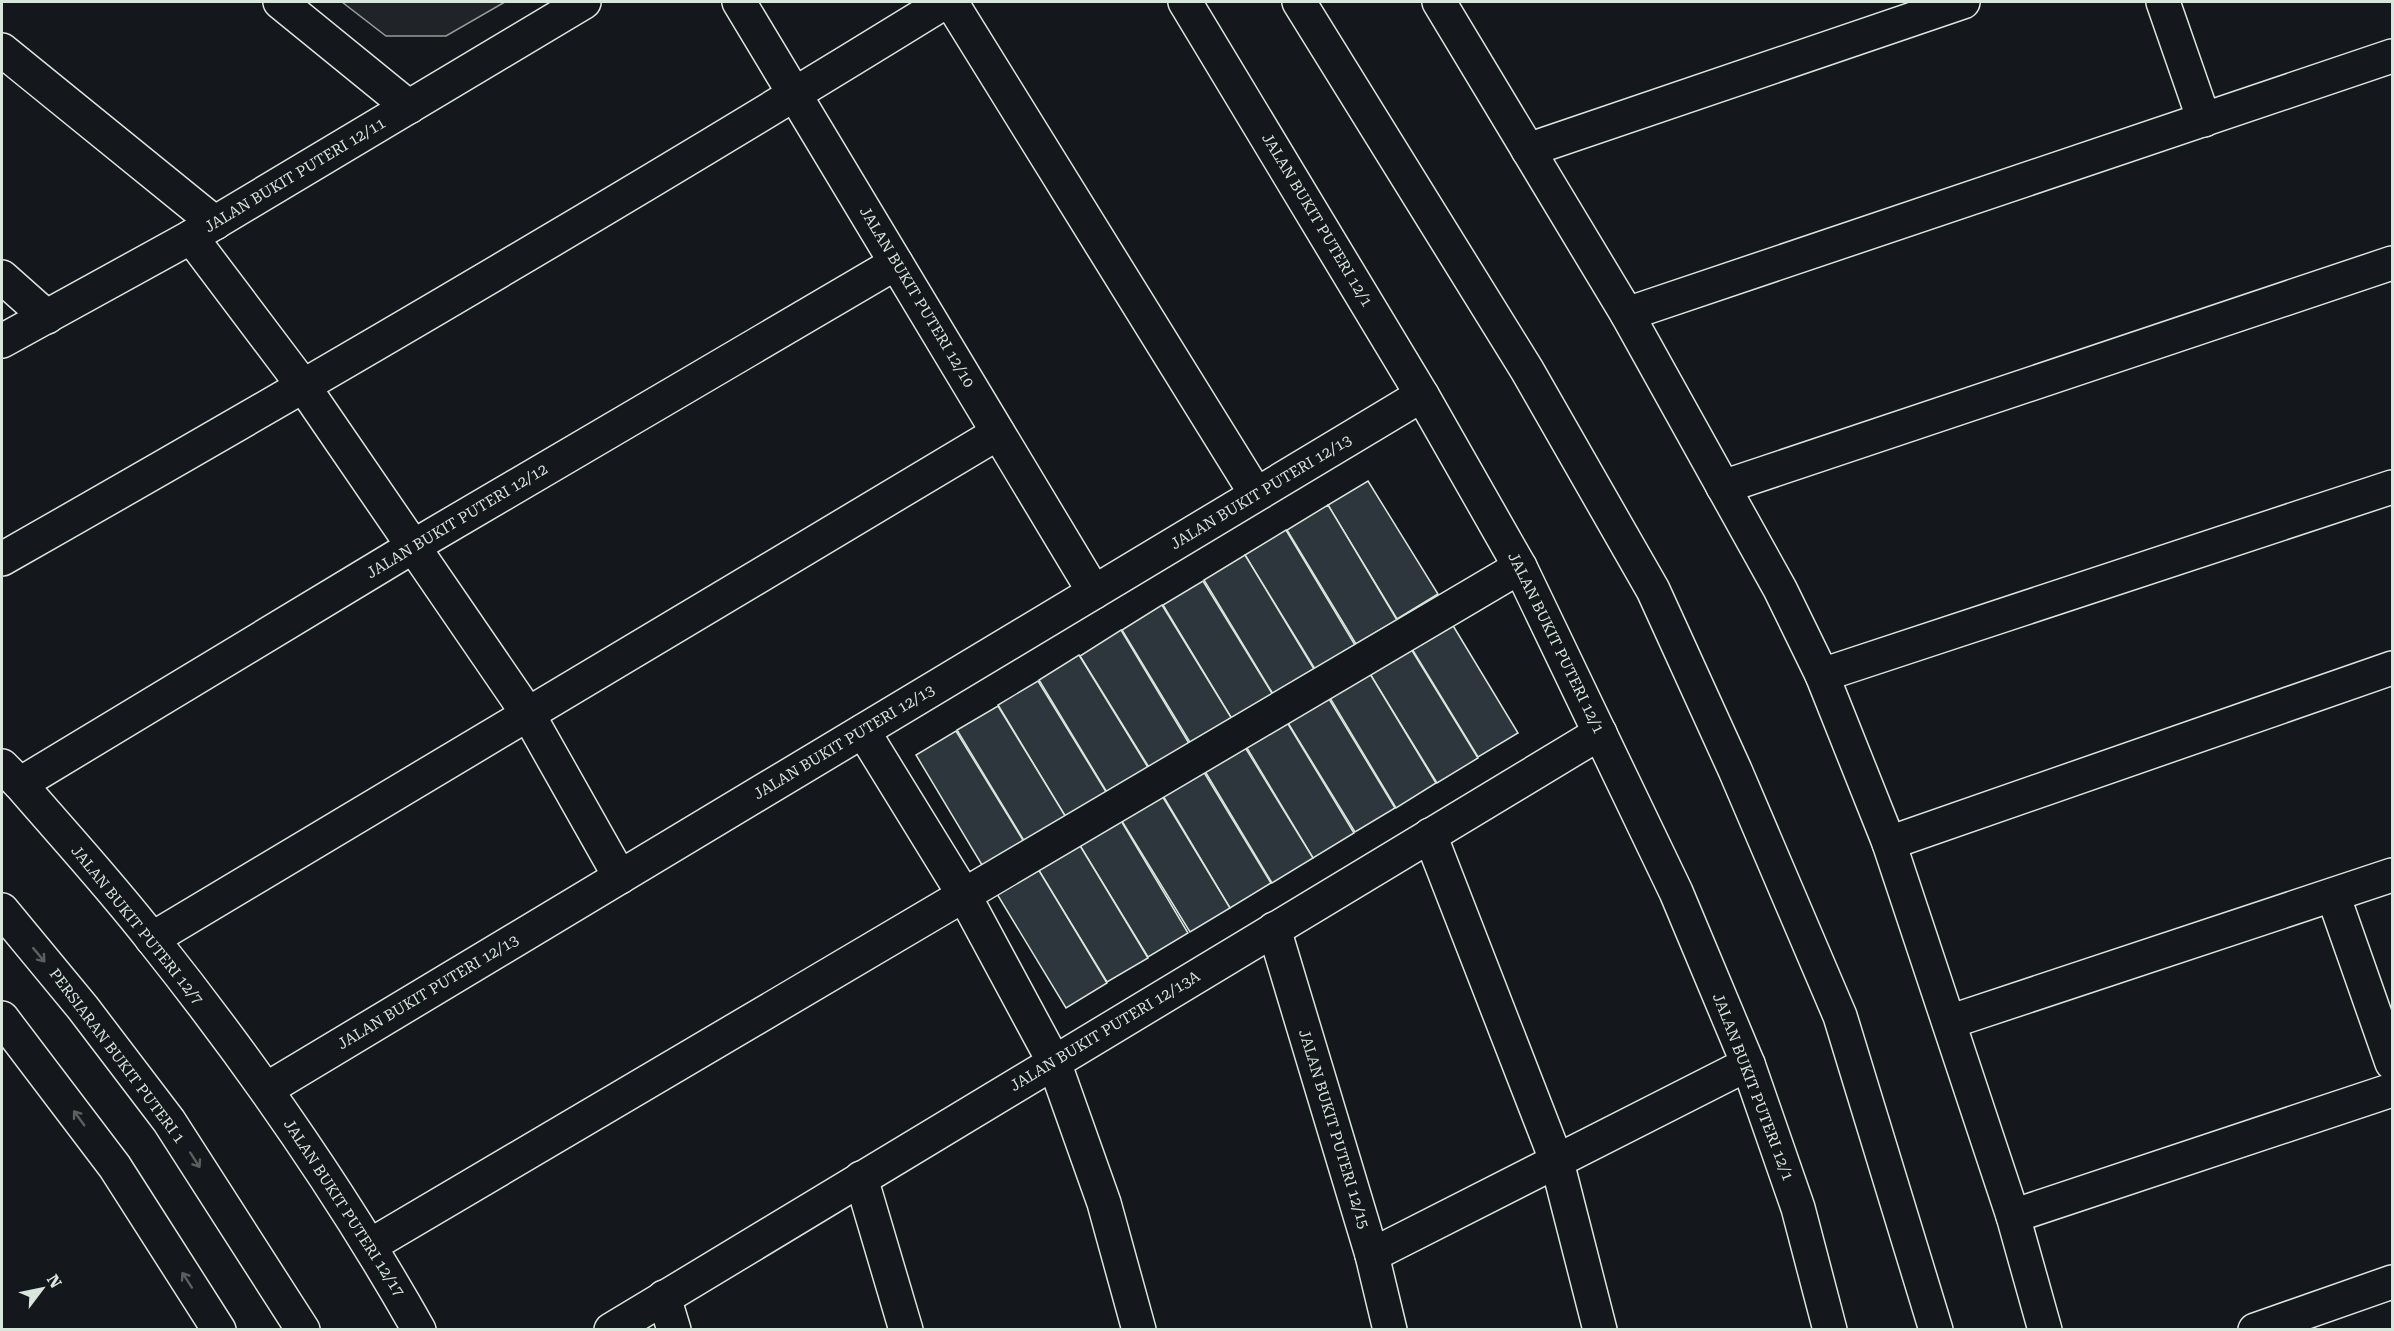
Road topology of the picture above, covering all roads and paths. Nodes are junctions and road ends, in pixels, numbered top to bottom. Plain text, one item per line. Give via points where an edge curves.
1 (280, 2) edge
2 (584, 2) edge
3 (740, 2) edge
4 (945, 2) edge
5 (951, 2) edge
6 (1185, 2) edge
7 (1299, 2) edge
8 (1439, 2) edge
9 (1963, 2) edge
10 (2163, 2) edge
11 (2, 50) edge
12 (2392, 56) edge
13 (795, 94) junction
14 (409, 107) junction
15 (2204, 120) junction
16 (1528, 150) junction
17 (203, 230) junction
18 (896, 263) junction
19 (2392, 263) edge
20 (2, 278) edge
21 (1628, 314) junction
22 (47, 316) junction
23 (2, 341) edge
24 (304, 387) junction
25 (1422, 395) junction
26 (998, 433) junction
27 (1723, 487) junction
28 (2392, 487) edge
29 (1256, 494) junction
30 (414, 546) junction
31 (2, 560) edge
32 (1520, 567) junction
33 (1094, 591) junction
34 (2392, 668) edge
35 (1822, 675) junction
36 (528, 714) junction
37 (863, 731) junction
38 (1600, 733) junction
39 (11, 775) edge
40 (1430, 836) junction
41 (1889, 843) junction
42 (2392, 875) edge
43 (620, 877) junction
44 (964, 895) junction
45 (2333, 895) junction
46 (2, 910) edge
47 (1274, 929) junction
48 (152, 939) junction
49 (2, 1018) edge
50 (1949, 1022) junction
51 (1054, 1062) junction
52 (2392, 1063) edge
53 (1748, 1064) junction
54 (267, 1089) junction
55 (2392, 1090) edge
56 (1557, 1162) junction
57 (861, 1178) junction
58 (2013, 1216) junction
59 (371, 1245) junction
60 (1372, 1255) junction
61 (2392, 1282) edge
62 (664, 1297) junction
63 (219, 1329) edge
64 (303, 1329) edge
65 (420, 1329) edge
66 (611, 1329) edge
67 (674, 1329) edge
68 (906, 1329) edge
69 (1139, 1329) edge
70 (1390, 1329) edge
71 (1600, 1329) edge
72 (1830, 1329) edge
73 (1936, 1329) edge
74 (2045, 1329) edge
75 (2255, 1329) edge

1 - 14 street
2 - 14 street, JALAN BUKIT PUTERI 12/11
3 - 13 street, JALAN BUKIT PUTERI 12/10
4 - 13 street
5 - 29 street
6 - 25 street, JALAN BUKIT PUTERI 12/1
7 - 73 street via 1527,370 1653,590 1840,1016
8 - 16 street
9 - 16 street
10 - 15 street
11 - 17 street
12 - 15 street
13 - 18 street, JALAN BUKIT PUTERI 12/10
13 - 24 street
14 - 17 street, JALAN BUKIT PUTERI 12/11
15 - 21 street
16 - 21 street
17 - 22 street, JALAN BUKIT PUTERI 12/11
17 - 24 street
18 - 26 street, JALAN BUKIT PUTERI 12/10
18 - 30 street, JALAN BUKIT PUTERI 12/12
19 - 27 street
20 - 22 street
21 - 27 street
22 - 23 street, JALAN BUKIT PUTERI 12/11
24 - 30 street
24 - 31 street
25 - 29 street, JALAN BUKIT PUTERI 12/13
25 - 32 street, JALAN BUKIT PUTERI 12/1
26 - 33 street, JALAN BUKIT PUTERI 12/10
26 - 36 street
27 - 35 street
28 - 35 street
29 - 33 street, JALAN BUKIT PUTERI 12/13
30 - 36 street
30 - 39 street, JALAN BUKIT PUTERI 12/12
32 - 38 street, JALAN BUKIT PUTERI 12/1
32 - 44 street
33 - 37 street, JALAN BUKIT PUTERI 12/13
34 - 41 street
35 - 41 street
36 - 43 street
36 - 48 street
37 - 43 street, JALAN BUKIT PUTERI 12/13
37 - 44 street
38 - 40 street, JALAN BUKIT PUTERI 12/13A
38 - 53 street, JALAN BUKIT PUTERI 12/1 via 1676,892
39 - 48 street, JALAN BUKIT PUTERI 12/7
40 - 47 street, JALAN BUKIT PUTERI 12/13A
40 - 56 street
41 - 50 street
42 - 45 street
43 - 54 street, JALAN BUKIT PUTERI 12/13
44 - 51 street
44 - 59 street
45 - 50 street
45 - 52 street
46 -> 64 street, PERSIARAN BUKIT PUTERI 1 via 169,1120
47 - 51 street, JALAN BUKIT PUTERI 12/13A
47 - 60 street, JALAN BUKIT PUTERI 12/15
48 - 54 street, JALAN BUKIT PUTERI 12/7
63 -> 49 street via 115,1167
50 - 58 street
51 - 57 street, JALAN BUKIT PUTERI 12/13A
51 - 69 street via 1104,1203
53 - 56 street
53 - 72 street, JALAN BUKIT PUTERI 12/1 via 1798,1208
54 - 59 street, JALAN BUKIT PUTERI 12/17
55 - 58 street
56 - 60 street
56 - 71 street
57 - 62 street, JALAN BUKIT PUTERI 12/13A
57 - 68 street
58 - 74 street
59 - 65 street, JALAN BUKIT PUTERI 12/17
60 - 70 street, JALAN BUKIT PUTERI 12/15
61 - 75 street
62 - 66 street, JALAN BUKIT PUTERI 12/13A
62 - 67 street

